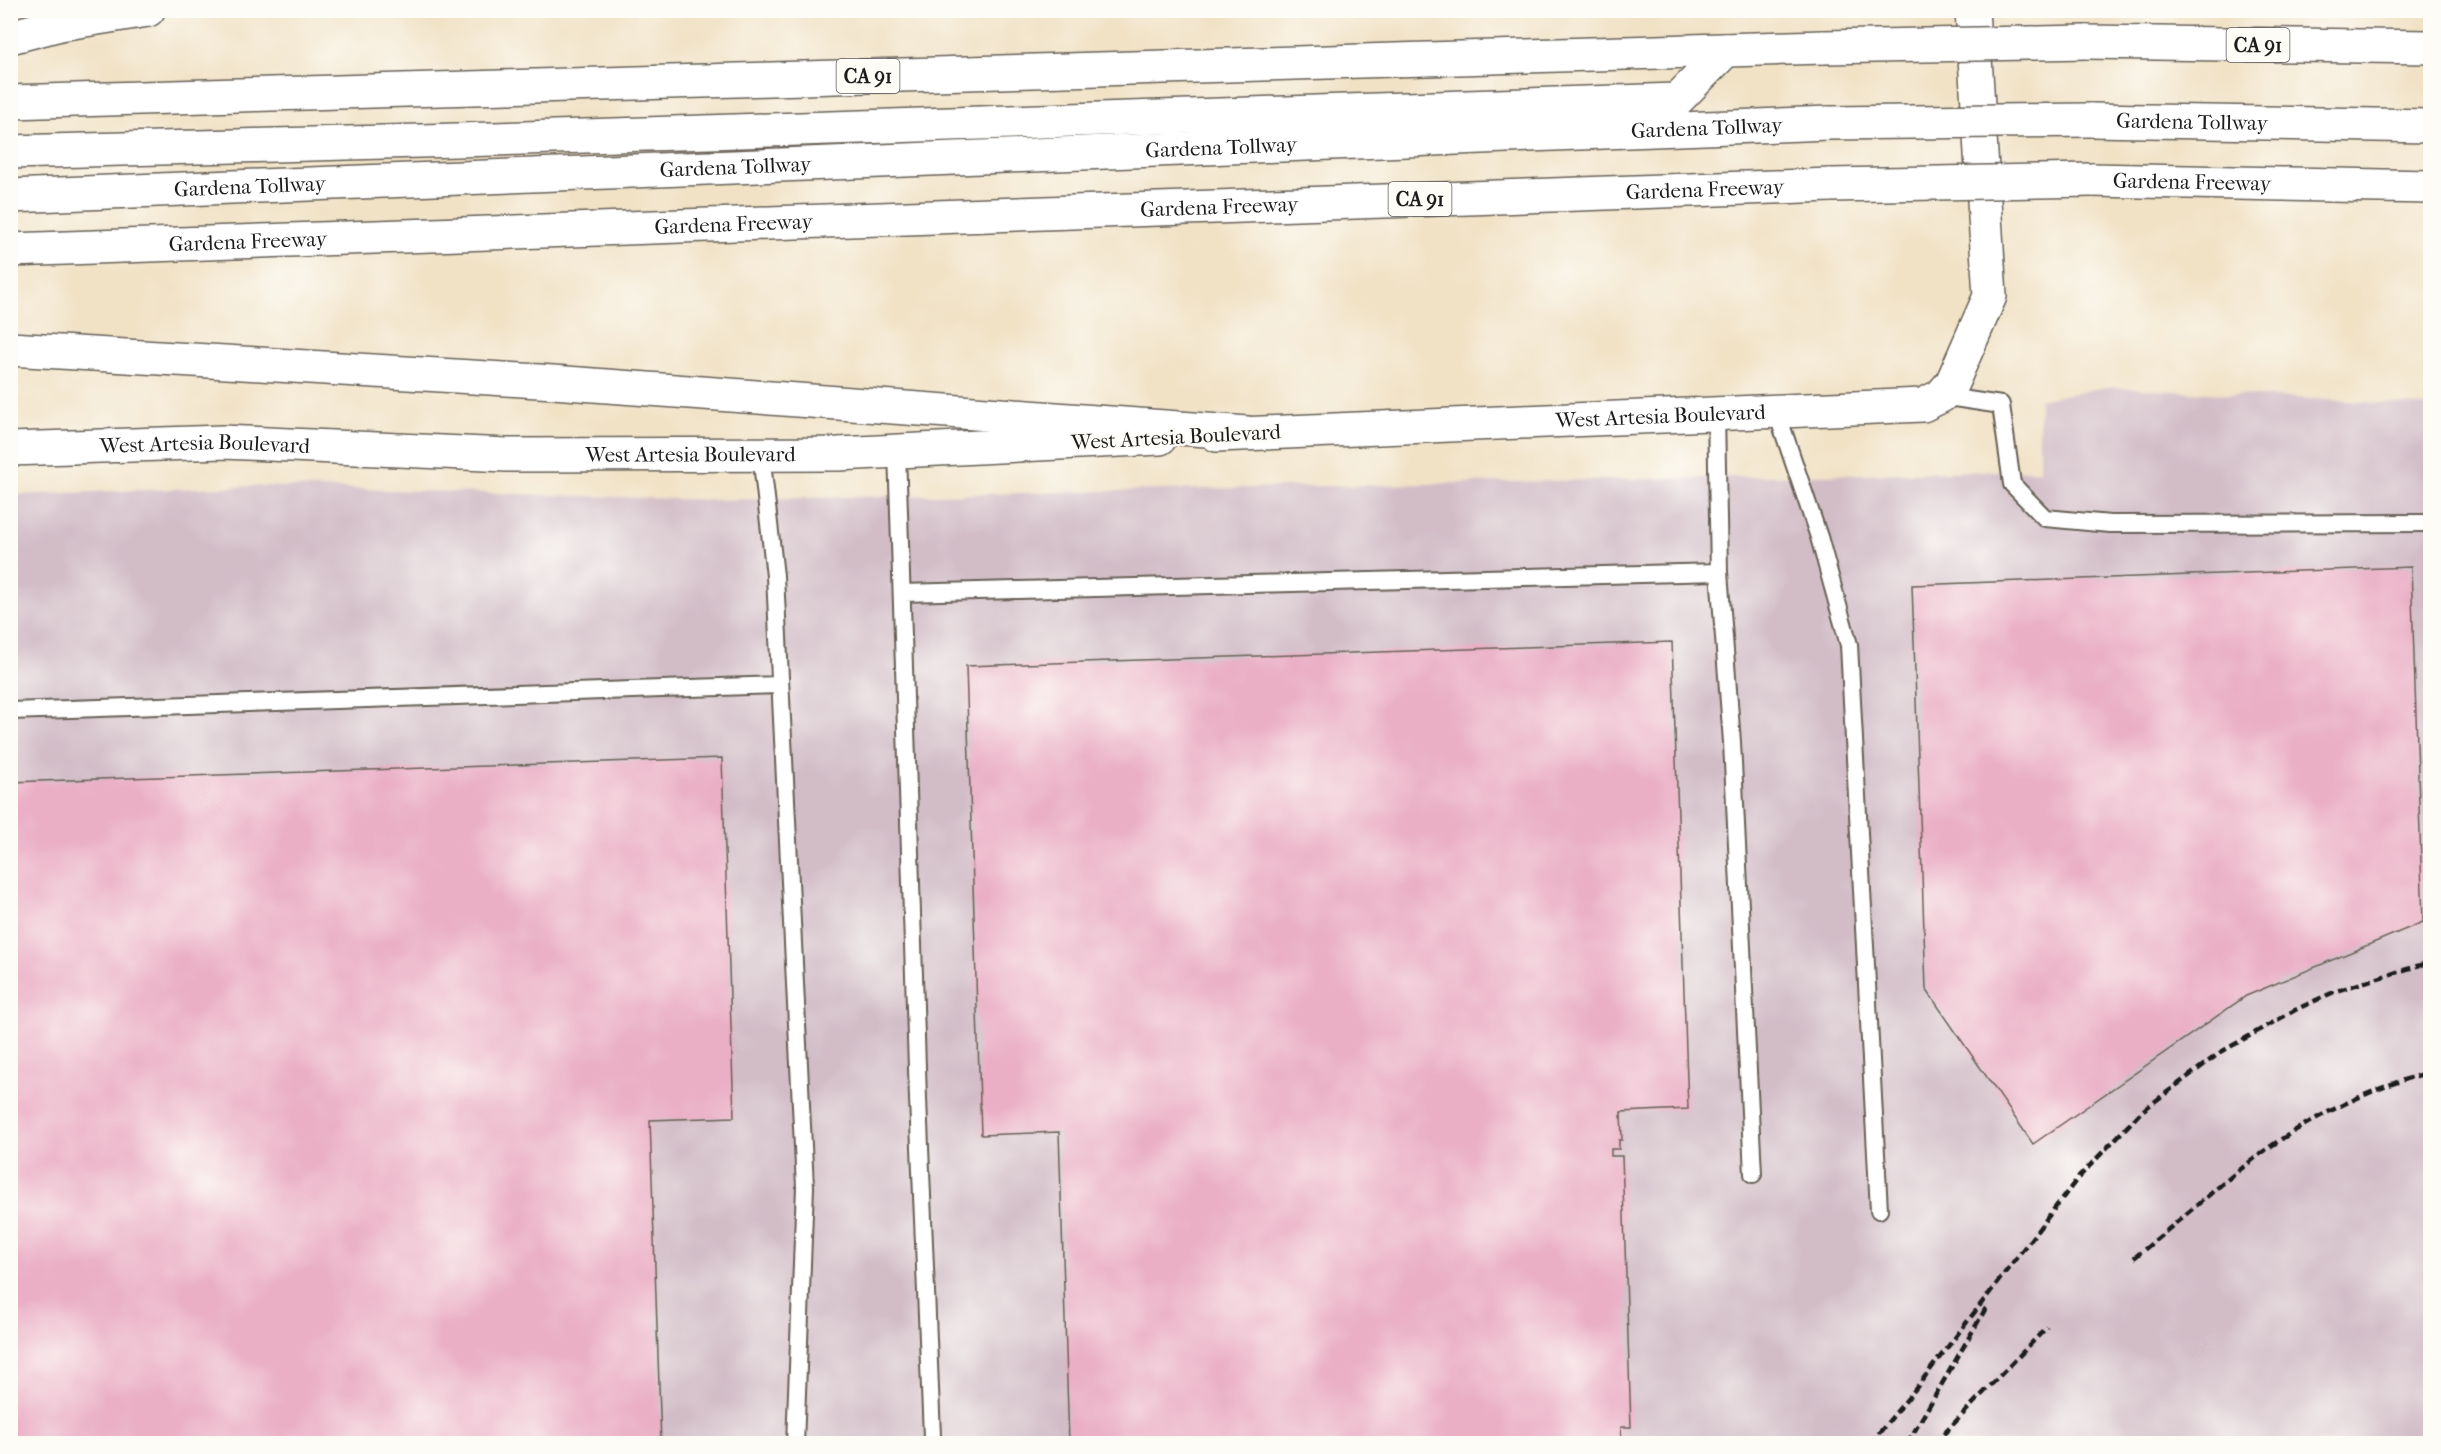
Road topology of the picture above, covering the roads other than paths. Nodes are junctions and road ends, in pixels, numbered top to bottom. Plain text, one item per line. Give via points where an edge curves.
1 (148, 10) edge
2 (1972, 10) edge
3 (10, 37) edge
4 (2430, 47) edge
5 (1726, 50) junction
6 (10, 102) edge
7 (2430, 126) edge
8 (10, 152) edge
9 (2430, 187) edge
10 (10, 195) edge
11 (10, 250) edge
12 (10, 349) edge
13 (1941, 396) junction
14 (1776, 410) junction
15 (1716, 413) junction
16 (1247, 434) junction
17 (10, 449) edge
18 (897, 451) junction
19 (761, 454) junction
20 (2430, 523) edge
21 (1719, 572) junction
22 (902, 593) junction
23 (780, 685) junction
24 (10, 711) edge
25 (1753, 1174) dead end
26 (1879, 1210) dead end
27 (932, 1436) dead end
28 (795, 1443) edge

1 - 3 main road via 60,24
2 - 13 main road via 1990,296 1952,383
4 - 5 main road, CA 91, bridge via 2086,42
5 - 6 main road, CA 91
5 - 8 main road, Gardena Tollway via 1677,100
7 - 10 main road, Gardena Tollway, bridge via 2090,120 1829,123
9 - 11 main road, Gardena Freeway / CA 91, bridge via 2092,180 1831,185
12 - 16 main road via 551,382
13 - 14 main road, West Artesia Boulevard via 1923,405
13 - 20 lane via 2001,405 2012,484 2045,518 2110,524
14 - 15 main road, West Artesia Boulevard
14 - 26 lane via 1819,537 1849,645
15 - 16 main road, West Artesia Boulevard
15 - 21 lane
16 - 18 main road, West Artesia Boulevard
17 - 19 main road, West Artesia Boulevard via 223,442 507,455
18 - 19 main road, West Artesia Boulevard
18 - 22 lane
19 - 23 lane via 775,576
21 - 22 lane
21 - 25 lane via 1732,742
22 - 27 lane
23 - 24 lane
23 - 28 lane via 805,1187

